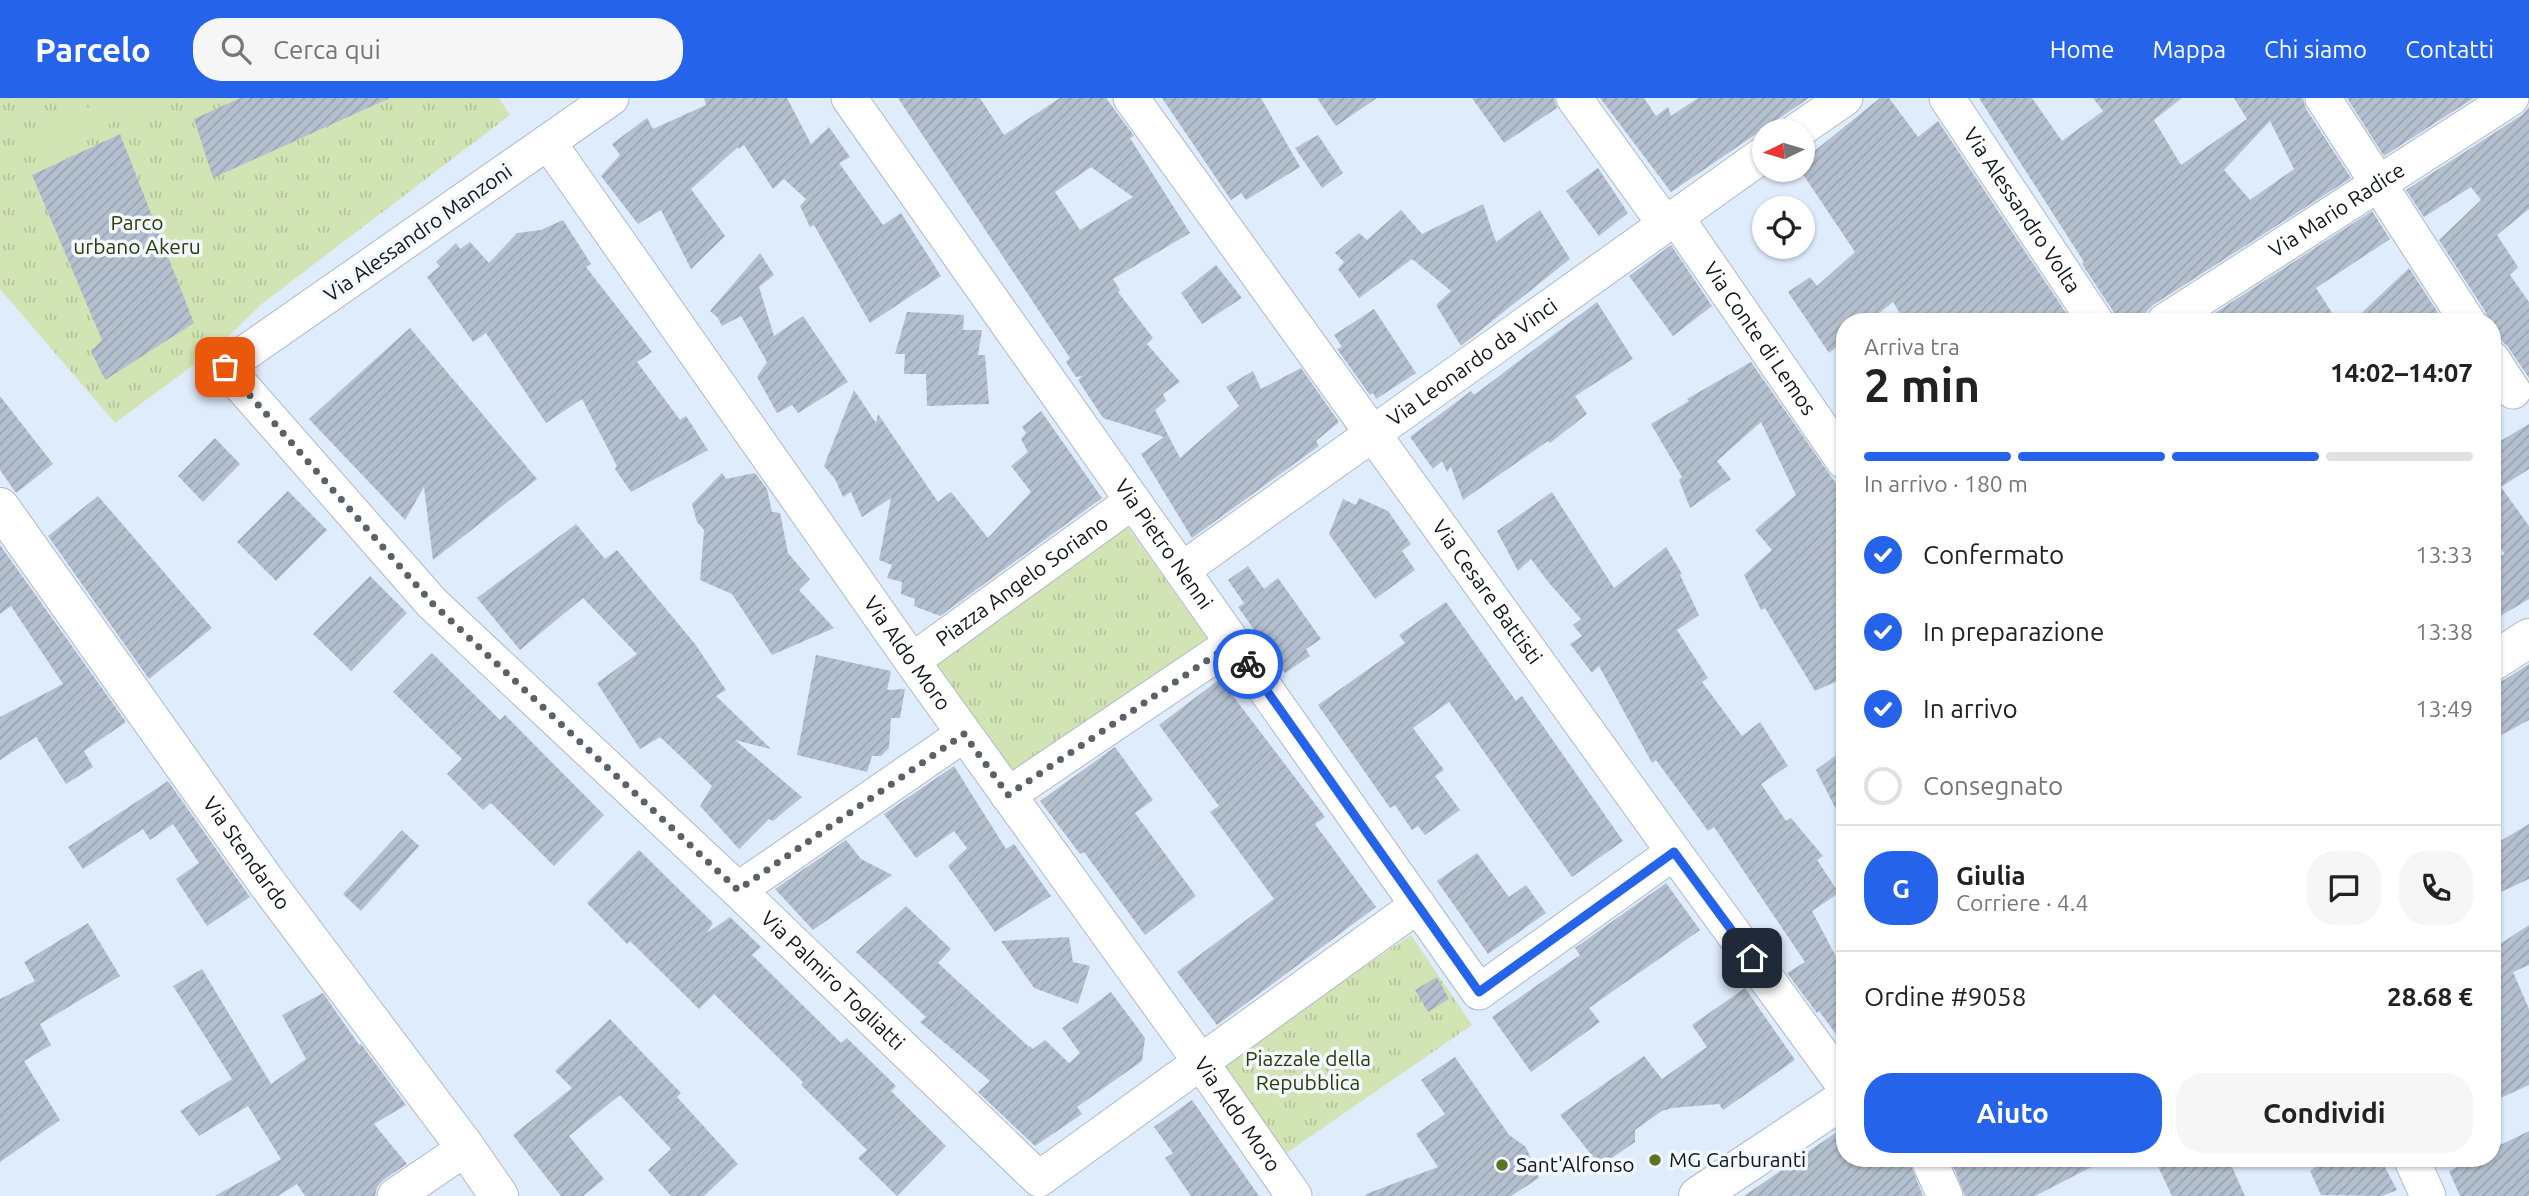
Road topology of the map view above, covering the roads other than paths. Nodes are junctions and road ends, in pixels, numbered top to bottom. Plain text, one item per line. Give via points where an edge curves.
1 (611, 98) edge
2 (849, 98) edge
3 (1131, 98) edge
4 (1574, 98) edge
5 (1845, 98) edge
6 (1947, 98) edge
7 (2323, 98) edge
8 (2511, 98) edge
9 (1814, 119) edge
10 (548, 142) junction
11 (1752, 162) edge
12 (2378, 184) junction
13 (1670, 220) junction
14 (2090, 313) edge
15 (2178, 313) edge
16 (2462, 313) edge
17 (225, 367) joint
18 (2501, 373) edge
19 (2513, 391) dead end
20 (1373, 433) junction
21 (1836, 450) edge
22 (1133, 501) junction
23 (2, 513) edge
24 (1182, 570) junction
25 (2529, 638) edge
26 (1233, 643) junction
27 (2501, 656) edge
28 (912, 661) junction
29 (964, 734) junction
30 (1008, 795) junction
31 (1674, 852) junction
32 (738, 890) junction
33 (1418, 905) junction
34 (1200, 1061) junction
35 (1836, 1074) edge
36 (1836, 1105) edge
37 (466, 1148) junction
38 (1932, 1167) edge
39 (2415, 1167) edge
40 (1713, 1192) edge
41 (396, 1196) edge
42 (499, 1196) edge
43 (1294, 1196) edge
44 (1945, 1196) edge
45 (2428, 1196) edge

1 - 10 street, Via Alessandro Manzoni
2 - 22 street, Via Pietro Nenni
3 - 20 street, Via Cesare Battisti
4 - 13 street, Via Conte di Lemos
5 - 9 street
6 - 14 street, Via Alessandro Volta
7 - 12 street
8 - 12 street, Via Mario Radice
10 - 17 street, Via Alessandro Manzoni
10 - 28 street, Via Aldo Moro
11 - 13 street, Via Leonardo da Vinci
12 - 15 street, Via Mario Radice
12 - 16 street
13 - 20 street, Via Leonardo da Vinci
13 - 21 street, Via Conte di Lemos
17 - 32 street, Via Palmiro Togliatti via 432,603
18 - 19 street
20 - 24 street, Via Leonardo da Vinci
20 - 31 street, Via Cesare Battisti
22 - 24 street, Via Pietro Nenni
22 - 28 street, Piazza Angelo Soriano
23 - 37 street, Via Stendardo via 267,883
24 - 26 street, Via Pietro Nenni
25 - 27 street
26 - 30 street
26 - 33 street, Via Pietro Nenni
28 - 29 street, Via Aldo Moro
29 - 30 street, Via Aldo Moro
29 - 32 street
30 - 34 street, Via Aldo Moro
31 - 33 street, Via Pietro Nenni via 1479,992
31 - 35 street, Via Cesare Battisti
32 - 34 street, Via Palmiro Togliatti via 1039,1179
33 - 34 street
34 - 43 street, Via Aldo Moro
36 - 40 street
37 - 41 street
37 - 42 street, Via Stendardo
38 - 44 street
39 - 45 street

